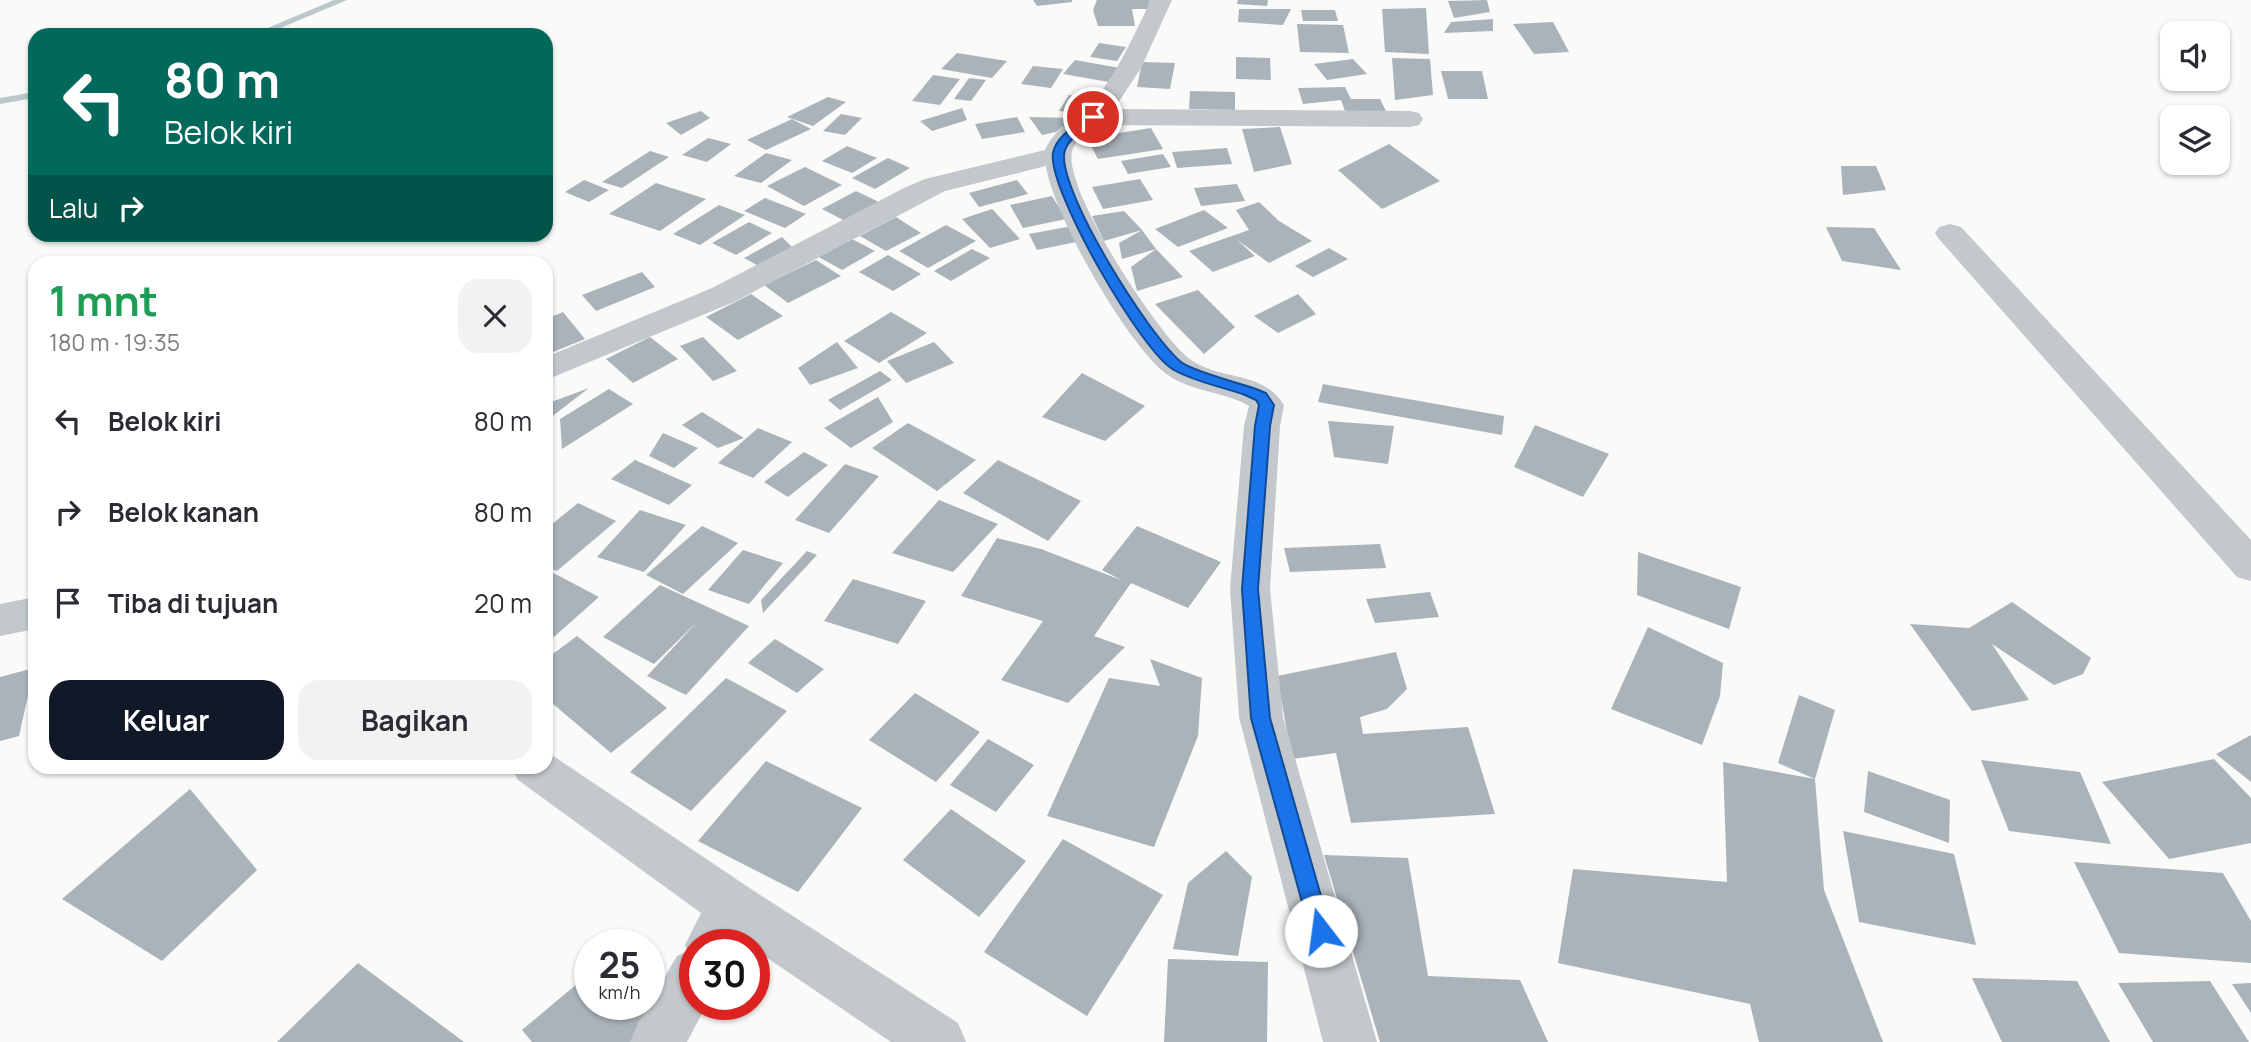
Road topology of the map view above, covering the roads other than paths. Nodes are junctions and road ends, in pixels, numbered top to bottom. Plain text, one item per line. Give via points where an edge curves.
1 (1161, 0) edge
2 (1093, 117) junction
3 (1410, 119) dead end
4 (1058, 155) junction
5 (1950, 233) dead end
6 (553, 366) edge
7 (2251, 566) edge
8 (28, 614) edge
9 (0, 620) edge
10 (543, 774) edge
11 (722, 925) edge
12 (679, 1003) edge
13 (657, 1042) edge
14 (939, 1042) edge
15 (1350, 1042) edge

1 - 2 street via 1115,92
2 - 3 street
2 - 4 street via 1062,143
4 - 6 street via 935,185 723,295
4 - 15 street via 1064,183 1099,257 1161,351 1177,367 1251,392 1267,405 1250,589 1261,718
5 - 7 street
8 - 9 street
10 - 11 street
11 - 14 street
12 - 13 street

